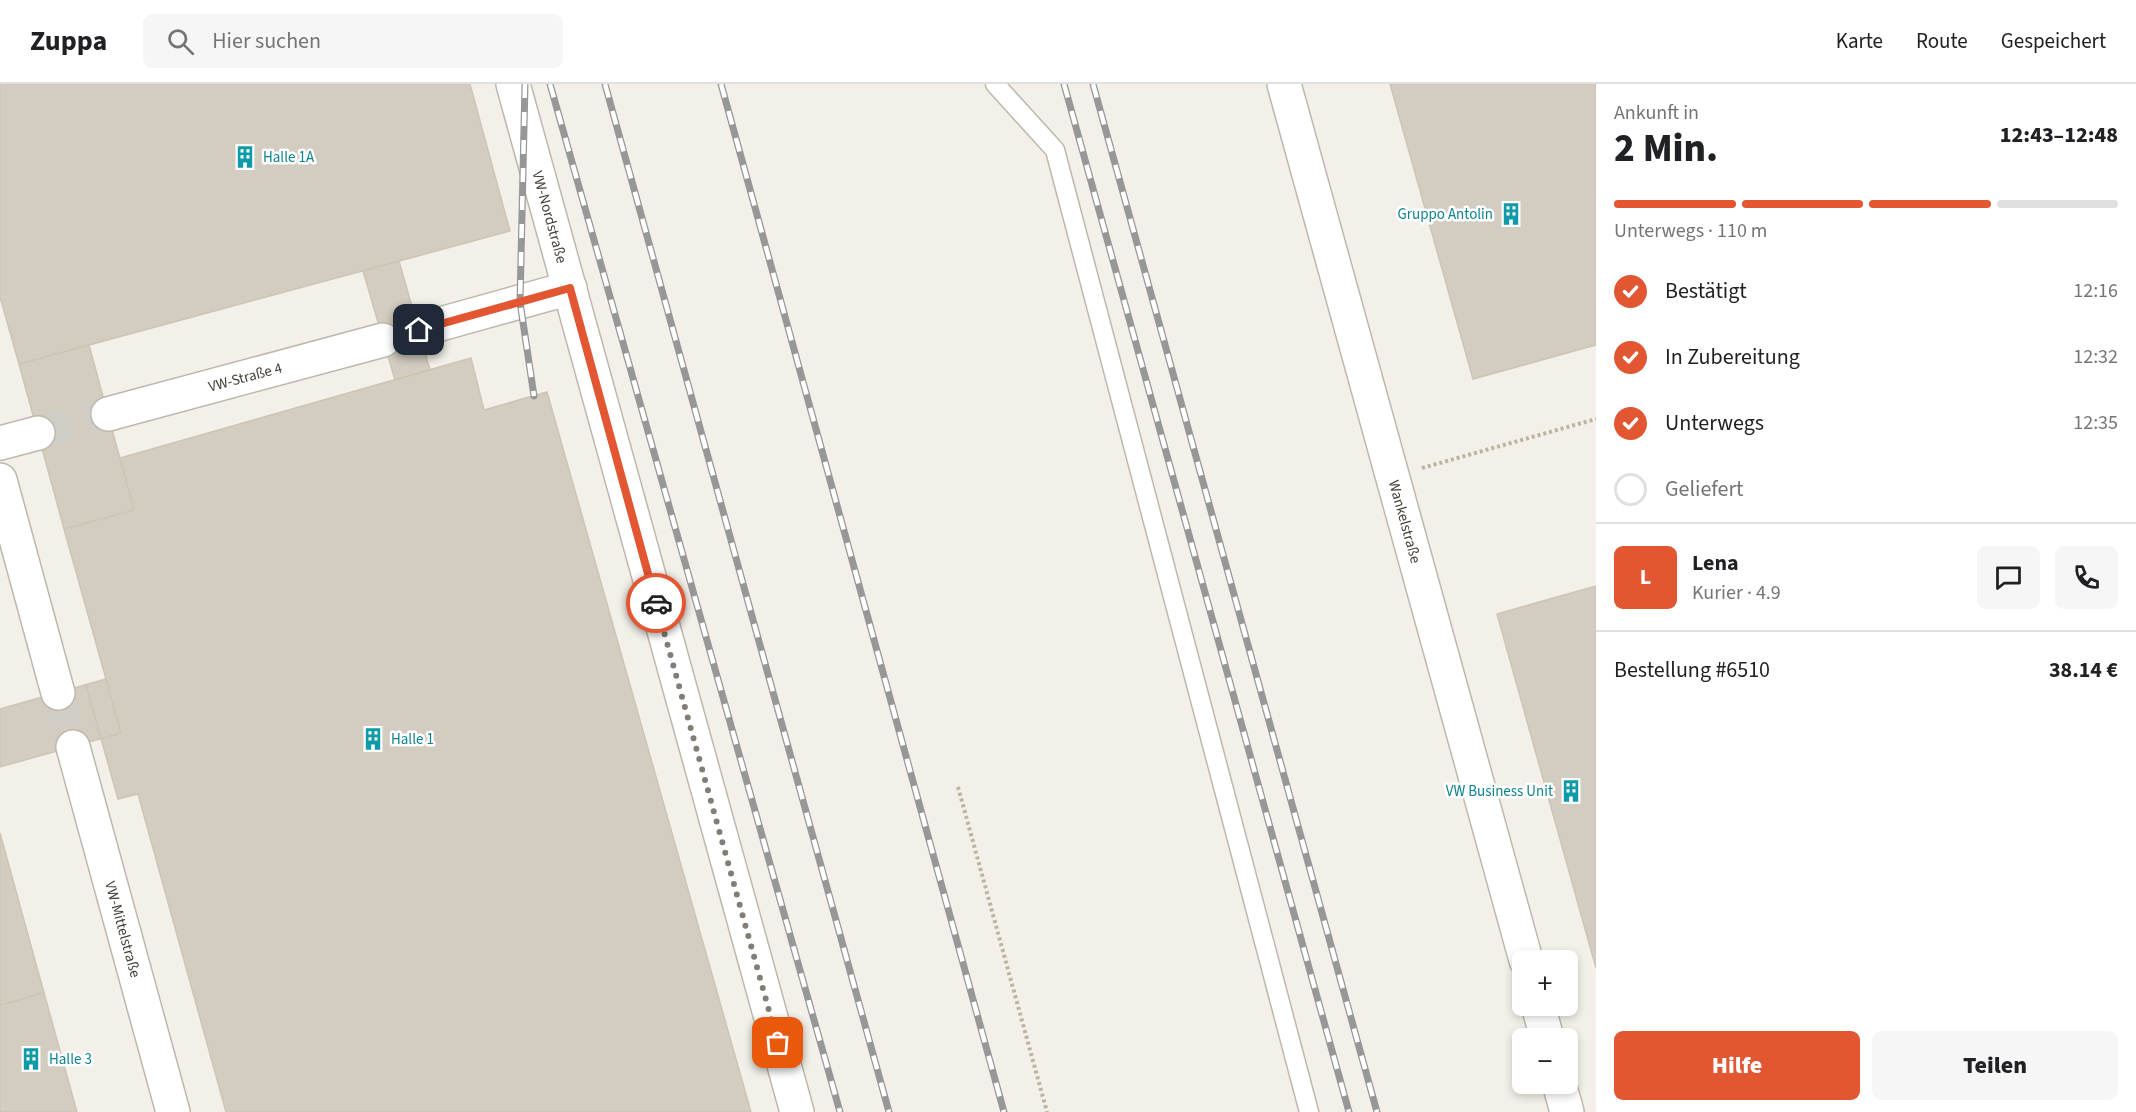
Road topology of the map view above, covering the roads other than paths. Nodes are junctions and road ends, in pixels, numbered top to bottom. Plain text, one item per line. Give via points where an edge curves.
1 (513, 84) edge
2 (995, 84) edge
3 (1284, 84) edge
4 (570, 288) junction
5 (419, 330) dead end
6 (383, 339) dead end
7 (108, 414) tunnel mouth
8 (38, 433) tunnel mouth
9 (0, 443) edge
10 (0, 480) edge
11 (58, 693) tunnel mouth
12 (73, 747) tunnel mouth
13 (1523, 950) edge
14 (1562, 1094) edge
15 (173, 1112) edge
16 (797, 1112) edge
17 (1309, 1112) edge
18 (1568, 1112) edge

1 - 4 street, VW-Nordstraße
2 - 17 lane via 1055,150
3 - 13 street, Wankelstraße
4 - 5 street
4 - 16 street, VW-Nordstraße
6 - 7 street, VW-Straße 4
8 - 9 street
10 - 11 street
12 - 15 street, VW-Mittelstraße
14 - 18 street

